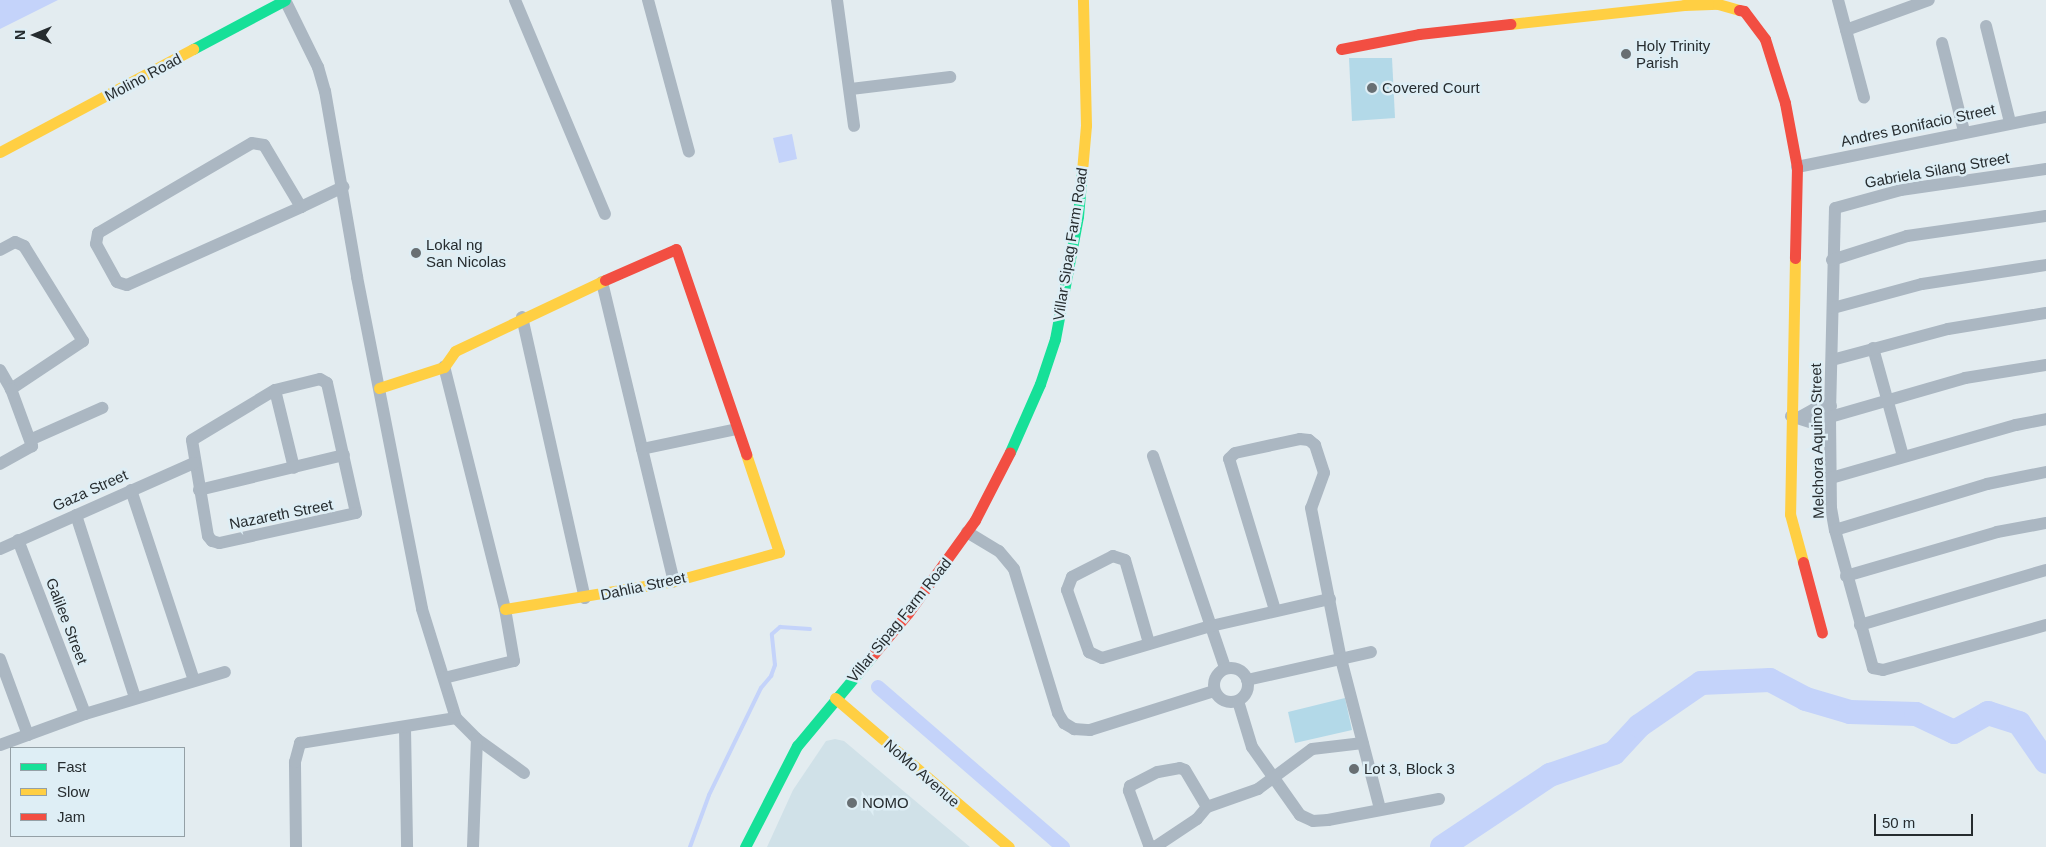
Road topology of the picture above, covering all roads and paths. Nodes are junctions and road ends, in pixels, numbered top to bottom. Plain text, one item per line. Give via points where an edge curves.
1 (285, 0) edge
2 (515, 0) edge
3 (648, 0) edge
4 (837, 0) edge
5 (1083, 0) edge
6 (1838, 0) edge
7 (1929, 0) edge
8 (1683, 2) edge
9 (1986, 26) dead end
10 (1846, 30) junction
11 (1942, 43) dead end
12 (1341, 49) dead end
13 (950, 77) dead end
14 (851, 89) junction
15 (1864, 98) dead end
16 (2046, 116) edge
17 (2010, 122) junction
18 (854, 126) dead end
19 (1964, 131) junction
20 (0, 152) edge
21 (689, 152) dead end
22 (1796, 166) junction
23 (2046, 169) edge
24 (343, 187) junction
25 (301, 206) junction
26 (1835, 208) joint
27 (605, 214) dead end
28 (2046, 216) edge
29 (0, 250) edge
30 (1832, 260) junction
31 (2046, 265) edge
32 (602, 282) junction
33 (1833, 308) junction
34 (2046, 313) edge
35 (522, 317) junction
36 (1873, 348) junction
37 (1832, 360) junction
38 (2046, 365) edge
39 (444, 367) junction
40 (0, 370) edge
41 (379, 388) junction
42 (11, 389) junction
43 (275, 390) junction
44 (1886, 400) junction
45 (102, 408) dead end
46 (1830, 415) junction
47 (1796, 416) junction
48 (2046, 420) edge
49 (737, 429) junction
50 (32, 439) junction
51 (642, 449) junction
52 (344, 456) junction
53 (1153, 456) dead end
54 (1903, 456) junction
55 (194, 463) junction
56 (0, 464) edge
57 (294, 468) junction
58 (2046, 472) edge
59 (1831, 478) junction
60 (131, 490) junction
61 (199, 490) junction
62 (76, 515) junction
63 (2046, 523) edge
64 (1834, 530) junction
65 (967, 532) junction
66 (18, 540) junction
67 (0, 549) edge
68 (2046, 570) edge
69 (1846, 576) junction
70 (674, 580) junction
71 (585, 598) junction
72 (1330, 599) junction
73 (505, 609) junction
74 (1275, 610) junction
75 (1860, 625) junction
76 (2046, 625) edge
77 (1211, 626) junction
78 (1822, 633) dead end
79 (1149, 643) junction
80 (1371, 652) dead end
81 (0, 659) edge
82 (1341, 659) junction
83 (1226, 668) junction
84 (225, 672) dead end
85 (444, 678) junction
86 (194, 680) junction
87 (1247, 680) junction
88 (1214, 690) junction
89 (135, 698) junction
90 (835, 698) junction
91 (1238, 700) junction
92 (85, 714) junction
93 (456, 718) junction
94 (405, 728) junction
95 (28, 735) junction
96 (477, 739) junction
97 (1363, 743) junction
98 (0, 746) edge
99 (524, 773) dead end
100 (1273, 777) junction
101 (1439, 799) dead end
102 (1207, 807) junction
103 (1380, 809) junction
104 (296, 847) edge
105 (408, 847) edge
106 (474, 847) edge
107 (745, 847) edge
108 (1009, 847) edge
109 (1155, 847) edge

1 - 20 street, Molino Road
1 - 24 street via 318,67
2 - 27 street
3 - 21 street
4 - 14 street
5 - 65 street, Villar Sipag Farm Road via 1084,161 1068,278 1055,339 1022,428 997,481
6 - 10 street
7 - 10 street
8 - 12 street via 1419,34
8 - 22 street via 1718,4 1744,11 1765,39 1784,103
9 - 17 street
10 - 15 street
11 - 19 street
13 - 14 street
14 - 18 street
16 - 17 street, Andres Bonifacio Street
17 - 19 street, Andres Bonifacio Street
19 - 22 street, Andres Bonifacio Street
22 - 47 street
23 - 26 street, Gabriela Silang Street via 1901,190
24 - 25 street
24 - 41 street
25 - 25 street via 127,285 117,282 96,244 98,233 252,143 264,145
26 - 30 street, Melchora Aquino Street
28 - 30 street via 1908,236
29 - 42 street via 15,242 24,246 83,341
30 - 33 street, Melchora Aquino Street
31 - 33 street via 1922,284
32 - 35 street
32 - 49 street via 676,249
32 - 51 street
33 - 37 street, Melchora Aquino Street
34 - 36 street via 1948,329
35 - 39 street via 455,351
35 - 71 street
36 - 37 street
36 - 44 street
37 - 46 street, Melchora Aquino Street
38 - 44 street via 1965,378
39 - 41 street
39 - 73 street
40 - 42 street
41 - 85 street via 422,609
42 - 50 street
43 - 52 street via 325,379
43 - 55 street via 196,436 191,446
43 - 57 street
44 - 46 street
44 - 54 street
45 - 50 street
46 - 47 street via 1818,407
46 - 47 street via 1818,425
46 - 59 street, Melchora Aquino Street
47 - 78 street via 1790,514
48 - 54 street
49 - 51 street
49 - 70 street, Dahlia Street via 779,552
50 - 56 street via 32,446
51 - 70 street
52 - 57 street
52 - 61 street, Nazareth Street via 356,513 228,541 212,541 208,536
53 - 77 street
54 - 59 street
55 - 60 street, Gaza Street
55 - 61 street
57 - 61 street
58 - 64 street via 1987,484
59 - 64 street, Melchora Aquino Street
60 - 62 street, Gaza Street
60 - 86 street
62 - 66 street, Gaza Street
62 - 89 street
63 - 69 street via 1997,532
64 - 69 street, Melchora Aquino Street
65 - 88 street via 999,551 1014,569 1058,713 1064,723 1074,729 1090,730
65 - 90 street, Villar Sipag Farm Road via 908,613
66 - 67 street, Gaza Street
66 - 92 street, Galilee Street
68 - 75 street
69 - 75 street, Melchora Aquino Street
70 - 71 street, Dahlia Street
71 - 73 street, Dahlia Street
72 - 74 street
72 - 74 street via 1311,508 1324,473 1314,446 1300,439 1235,453 1228,459
72 - 82 street
73 - 85 street via 514,661
74 - 77 street
75 - 76 street, Melchora Aquino Street via 1873,668 1883,670
77 - 79 street
77 - 83 street
79 - 79 street via 1125,560 1113,556 1072,577 1067,590 1089,652 1094,656 1109,657
80 - 82 street
81 - 95 street
82 - 87 street
82 - 97 street
83 - 87 street via 1238,670
83 - 88 street via 1216,676
84 - 86 street
85 - 93 street
86 - 89 street
87 - 91 street via 1246,692
88 - 91 street via 1222,700
89 - 92 street
90 - 107 street, Villar Sipag Farm Road via 797,746
90 - 108 street, NoMo Avenue
91 - 100 street via 1252,747
92 - 95 street
93 - 94 street
93 - 96 street
94 - 104 street via 306,740 300,744 295,762
94 - 105 street
95 - 98 street
96 - 99 street
96 - 106 street
97 - 100 street via 1312,749
97 - 103 street
100 - 102 street via 1258,789
100 - 103 street via 1300,815 1313,821
101 - 103 street
102 - 109 street via 1197,819
102 - 109 street via 1185,770 1180,768 1158,772 1130,786 1129,791 1149,844

